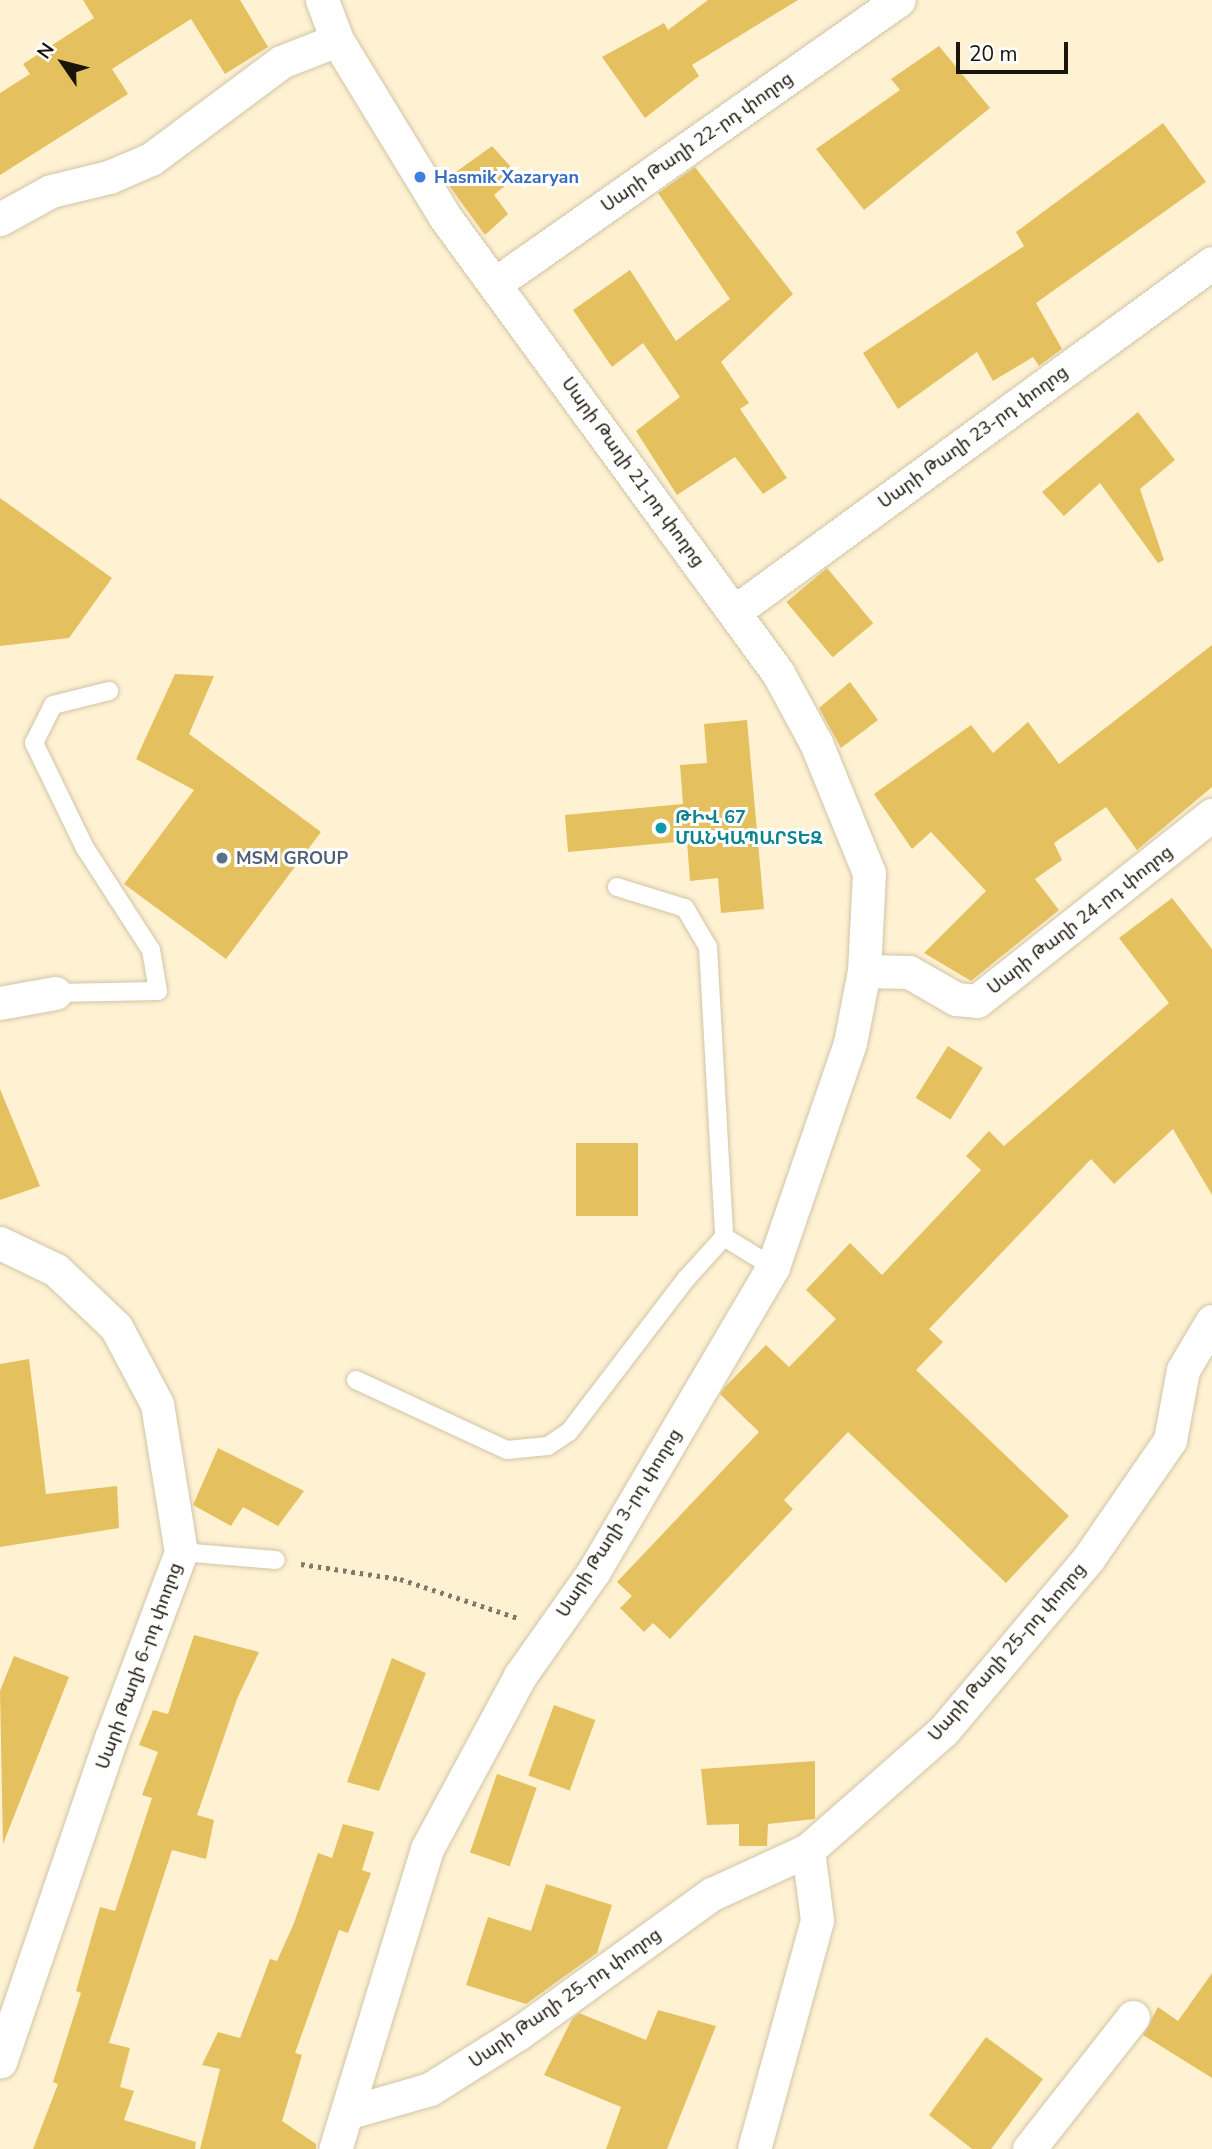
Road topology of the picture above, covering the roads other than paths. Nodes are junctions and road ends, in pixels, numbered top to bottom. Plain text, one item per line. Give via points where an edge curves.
1 (322, 0) edge
2 (898, 0) edge
3 (337, 40) junction
4 (0, 219) edge
5 (1212, 263) edge
6 (496, 284) junction
7 (734, 612) junction
8 (109, 691) dead end
9 (1212, 815) edge
10 (617, 887) dead end
11 (864, 971) junction
12 (55, 993) joint
13 (0, 1003) edge
14 (724, 1237) junction
15 (0, 1243) edge
16 (773, 1267) junction
17 (1212, 1321) edge
18 (356, 1380) dead end
19 (181, 1552) junction
20 (276, 1560) road end
21 (808, 1850) junction
22 (1133, 2017) dead end
23 (0, 2062) edge
24 (347, 2113) junction
25 (1044, 2140) edge
26 (335, 2149) edge
27 (754, 2149) edge

1 - 3 street, Սարի Թաղի 21-րդ փողոց
2 - 6 street, Սարի Թաղի 22-րդ փողոց
3 - 4 street via 281,62 151,159 109,177 51,191
3 - 6 street, Սարի Թաղի 21-րդ փողոց via 445,216
5 - 7 street, Սարի Թաղի 23-րդ փողոց
6 - 7 street, Սարի Թաղի 21-րդ փողոց
7 - 11 street, Սարի Թաղի 21-րդ փողոց via 778,673 816,743 869,873
8 - 12 lane via 53,705 34,743 85,849 150,950 158,991
9 - 11 street, Սարի Թաղի 24-րդ փողոց via 977,1001 956,999 909,972
10 - 14 lane via 685,908 708,947
11 - 16 street, Սարի Թաղի 3-րդ փողոց via 850,1043
12 - 13 street
14 - 16 lane
14 - 18 lane via 686,1279 569,1432 548,1447 507,1450
15 - 19 street, Սարի Թաղի 6-րդ փողոց via 56,1270 116,1327 157,1404
16 - 24 street, Սարի Թաղի 3-րդ փողոց via 594,1571 520,1676 427,1849
17 - 21 street, Սարի Թաղի 25-րդ փողոց via 1183,1370 1170,1440 1088,1559 944,1730
19 - 20 lane
19 - 23 street, Սարի Թաղի 6-րդ փողոց via 111,1738
21 - 24 street, Սարի Թաղի 25-րդ փողոց via 712,1894 519,2033 430,2089
21 - 27 street via 817,1920
22 - 25 street
24 - 26 street, Սարի Թաղի 3-րդ փողոց

